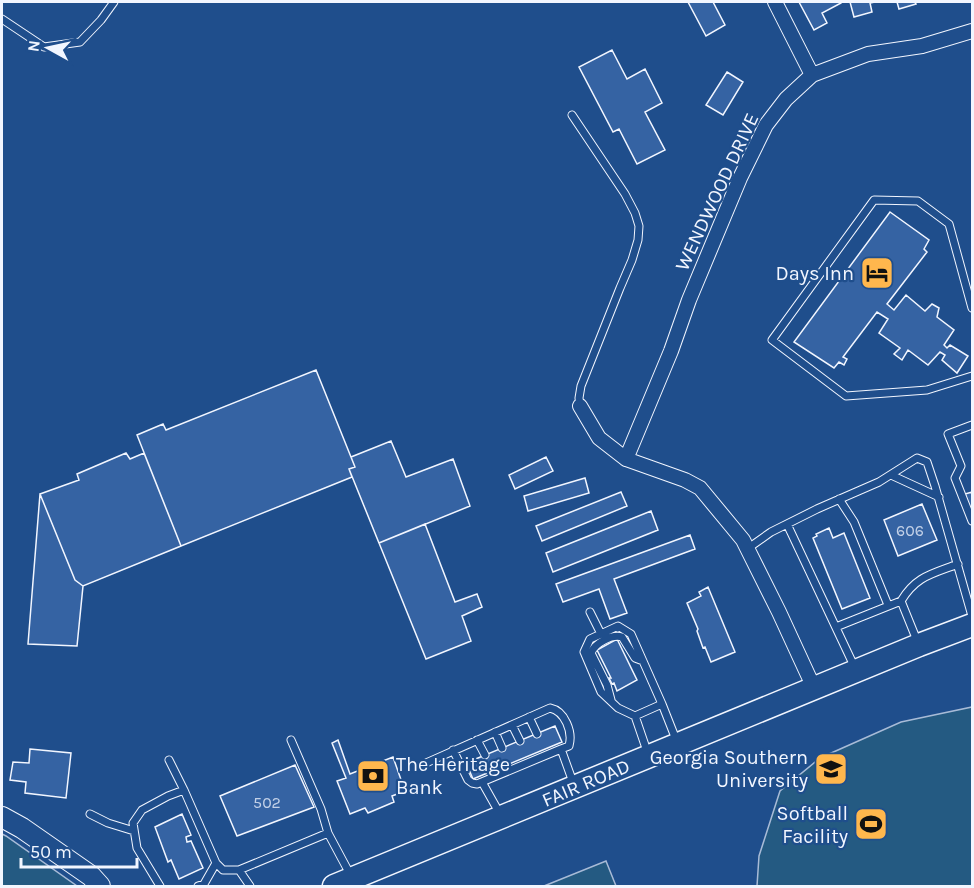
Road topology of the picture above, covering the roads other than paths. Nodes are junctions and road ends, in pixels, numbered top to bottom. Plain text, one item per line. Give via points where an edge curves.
1 (114, 2) edge
2 (775, 2) edge
3 (2, 19) edge
4 (972, 30) edge
5 (812, 75) junction
6 (572, 115) dead end
7 (972, 308) edge
8 (972, 376) edge
9 (580, 406) joint
10 (972, 425) edge
11 (626, 459) junction
12 (891, 475) junction
13 (939, 497) junction
14 (839, 499) junction
15 (972, 520) edge
16 (787, 524) junction
17 (747, 549) junction
18 (958, 564) junction
19 (901, 601) junction
20 (888, 605) junction
21 (591, 612) dead end
22 (972, 616) edge
23 (972, 625) edge
24 (836, 627) junction
25 (601, 634) junction
26 (919, 645) junction
27 (644, 662) junction
28 (856, 671) junction
29 (814, 688) junction
30 (611, 702) junction
31 (662, 704) junction
32 (635, 716) junction
33 (530, 717) junction
34 (512, 724) junction
35 (495, 732) junction
36 (537, 734) dead end
37 (291, 740) dead end
38 (477, 740) junction
39 (520, 741) dead end
40 (677, 745) junction
41 (502, 748) dead end
42 (561, 749) junction
43 (453, 750) junction
44 (485, 755) dead end
45 (649, 756) junction
46 (169, 760) dead end
47 (426, 763) dead end
48 (482, 782) junction
49 (575, 788) junction
50 (184, 790) junction
51 (90, 814) dead end
52 (2, 817) edge
53 (502, 817) junction
54 (134, 831) junction
55 (328, 833) junction
56 (216, 863) junction
57 (239, 870) junction
58 (343, 883) edge
59 (100, 886) edge
60 (160, 886) edge
61 (198, 886) edge
62 (250, 886) edge

1 - 3 lane via 80,42 44,47
2 - 5 street
4 - 5 street, WENDWOOD DRIVE via 922,46 868,54
5 - 11 street, WENDWOOD DRIVE via 786,99 755,146
6 - 9 lane via 625,194 639,226 632,260 581,386
7 - 8 lane via 949,224 918,201 874,200 772,340 846,396 927,390
9 - 11 street via 599,438
10 - 15 lane via 948,434 960,466 955,478
11 - 17 street via 700,488
12 - 13 lane
12 - 13 lane via 917,458 927,462
12 - 14 lane
13 - 18 lane
14 - 16 lane
14 - 20 lane via 854,522
16 - 17 lane
16 - 24 lane
17 - 29 street
18 - 19 lane via 918,579
18 - 22 lane
19 - 20 lane
19 - 26 lane
20 - 24 lane
21 - 25 lane
23 - 26 main road, FAIR ROAD
24 - 28 lane
25 - 27 lane via 618,626 631,634
25 - 30 lane via 590,639 584,652 601,692
26 - 28 main road, FAIR ROAD
27 - 30 lane via 635,658 622,637 615,635 594,647 591,653
27 - 31 lane
28 - 29 main road, FAIR ROAD
29 - 40 main road, FAIR ROAD
30 - 32 lane
31 - 32 lane
31 - 40 lane
32 - 45 lane
33 - 34 lane
33 - 36 lane
33 - 42 lane via 550,708 563,716 571,742
34 - 35 lane
34 - 39 lane
35 - 38 lane
35 - 41 lane
37 - 55 lane
38 - 43 lane
38 - 44 lane
40 - 45 main road, FAIR ROAD
42 - 48 lane via 510,767
42 - 49 lane
43 - 47 lane
43 - 48 lane via 468,780
45 - 49 main road, FAIR ROAD
46 - 50 lane
48 - 53 lane
49 - 53 main road, FAIR ROAD
50 - 54 lane via 142,810 133,823
50 - 56 lane
51 - 54 lane
52 - 59 street
53 - 58 main road, FAIR ROAD
54 - 60 lane via 137,848
55 - 57 lane
55 - 58 lane
56 - 57 lane via 223,870
56 - 61 lane via 204,884
57 - 62 lane

